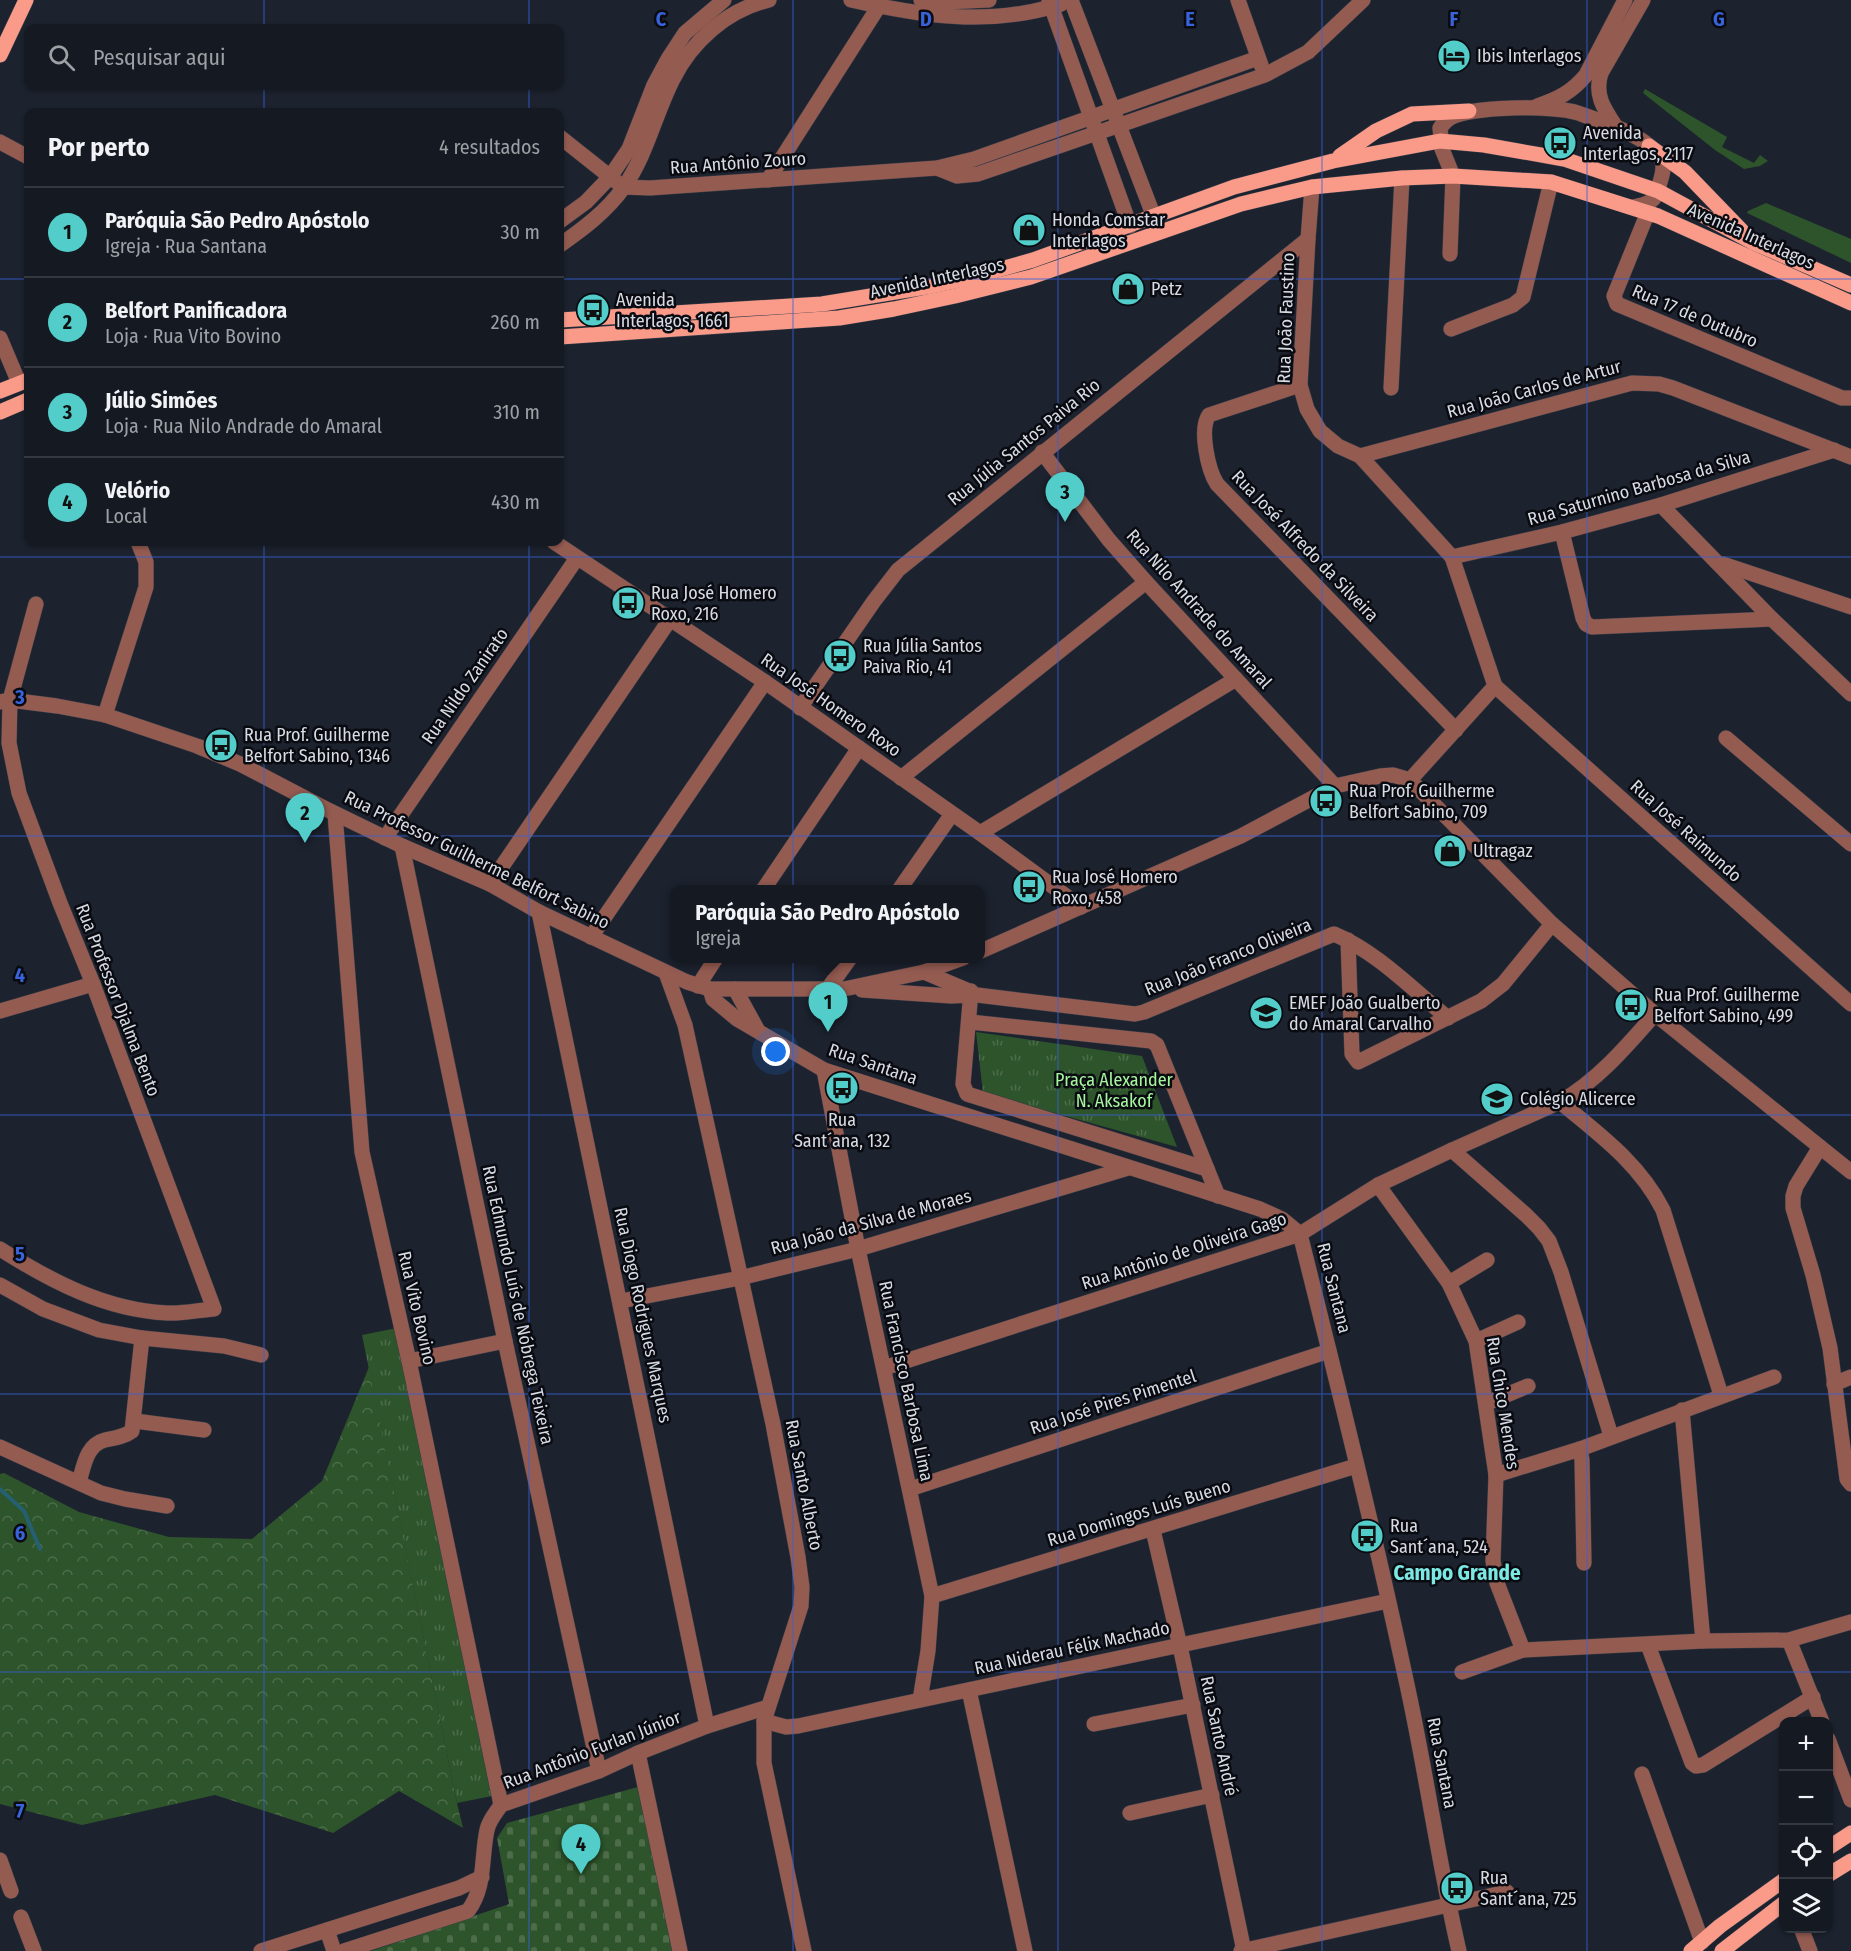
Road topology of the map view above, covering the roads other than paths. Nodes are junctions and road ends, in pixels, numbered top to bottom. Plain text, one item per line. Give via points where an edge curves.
1 (26, 0) edge
2 (769, 0) edge
3 (851, 0) edge
4 (921, 0) edge
5 (989, 0) edge
6 (1072, 0) edge
7 (1238, 0) edge
8 (1363, 0) edge
9 (1625, 0) edge
10 (1642, 0) edge
11 (721, 1) edge
12 (879, 3) edge
13 (1050, 4) edge
14 (0, 55) edge
15 (1258, 58) junction
16 (1265, 75) junction
17 (1533, 108) junction
18 (1112, 109) junction
19 (1469, 111) junction
20 (1090, 117) junction
21 (1118, 125) junction
22 (1616, 127) junction
23 (1096, 133) junction
24 (564, 140) edge
25 (1440, 141) junction
26 (0, 142) edge
27 (1649, 146) junction
28 (24, 155) edge
29 (1334, 161) junction
30 (937, 168) junction
31 (1453, 176) junction
32 (610, 177) junction
33 (1402, 178) junction
34 (768, 180) junction
35 (1551, 182) junction
36 (624, 187) junction
37 (1312, 187) junction
38 (1658, 191) junction
39 (1640, 209) junction
40 (1154, 217) junction
41 (564, 218) edge
42 (1130, 226) junction
43 (1308, 239) junction
44 (564, 242) edge
45 (1752, 242) junction
46 (1449, 254) dead end
47 (1851, 285) edge
48 (1851, 303) edge
49 (564, 320) edge
50 (1451, 329) dead end
51 (564, 337) edge
52 (0, 338) edge
53 (24, 381) edge
54 (1300, 385) junction
55 (1391, 388) dead end
56 (0, 391) edge
57 (1851, 398) edge
58 (24, 402) edge
59 (0, 412) edge
60 (1834, 450) junction
61 (1042, 452) junction
62 (1360, 456) junction
63 (1851, 457) edge
64 (1661, 505) junction
65 (1562, 532) junction
66 (140, 546) edge
67 (560, 546) edge
68 (1452, 557) junction
69 (577, 558) junction
70 (1720, 564) junction
71 (1146, 582) junction
72 (36, 604) dead end
73 (1851, 607) edge
74 (671, 618) junction
75 (1772, 619) junction
76 (1236, 679) junction
77 (765, 682) junction
78 (1495, 686) junction
79 (1851, 694) edge
80 (5, 701) edge
81 (800, 708) junction
82 (105, 716) junction
83 (1456, 730) junction
84 (1726, 738) dead end
85 (859, 748) junction
86 (901, 778) junction
87 (1410, 780) junction
88 (1335, 786) junction
89 (335, 814) junction
90 (952, 814) junction
91 (980, 833) junction
92 (385, 838) junction
93 (1851, 844) edge
94 (402, 846) junction
95 (490, 884) junction
96 (766, 885) edge
97 (902, 885) edge
98 (1080, 908) junction
99 (539, 912) junction
100 (1552, 924) junction
101 (591, 937) junction
102 (1348, 940) junction
103 (985, 949) edge
104 (713, 963) edge
105 (846, 963) edge
106 (949, 963) edge
107 (924, 972) junction
108 (666, 973) junction
109 (93, 984) junction
110 (698, 985) junction
111 (735, 989) junction
112 (844, 989) junction
113 (827, 990) junction
114 (973, 994) junction
115 (1851, 1005) edge
116 (0, 1011) edge
117 (1654, 1014) junction
118 (1448, 1018) junction
119 (969, 1022) junction
120 (685, 1025) junction
121 (758, 1032) junction
122 (824, 1070) junction
123 (1560, 1102) junction
124 (1820, 1147) junction
125 (1452, 1150) junction
126 (1128, 1168) junction
127 (1207, 1169) junction
128 (1851, 1172) edge
129 (1378, 1185) junction
130 (1218, 1196) junction
131 (1300, 1234) junction
132 (0, 1249) edge
133 (858, 1249) junction
134 (1487, 1260) dead end
135 (740, 1278) junction
136 (1449, 1283) junction
137 (0, 1285) edge
138 (621, 1301) junction
139 (1518, 1322) dead end
140 (142, 1338) junction
141 (505, 1341) junction
142 (1476, 1341) junction
143 (1329, 1351) junction
144 (261, 1355) dead end
145 (409, 1361) junction
146 (884, 1368) junction
147 (1774, 1377) dead end
148 (1851, 1377) edge
149 (1834, 1384) junction
150 (1528, 1386) dead end
151 (1721, 1395) junction
152 (1487, 1403) junction
153 (1682, 1410) junction
154 (135, 1421) junction
155 (204, 1430) dead end
156 (1611, 1437) junction
157 (0, 1448) edge
158 (1580, 1449) junction
159 (1356, 1466) junction
160 (1496, 1475) junction
161 (79, 1482) junction
162 (1851, 1484) edge
163 (909, 1489) junction
164 (167, 1506) dead end
165 (1153, 1530) junction
166 (1584, 1563) dead end
167 (932, 1596) junction
168 (1388, 1601) junction
169 (1851, 1622) edge
170 (1789, 1640) junction
171 (1703, 1641) junction
172 (1648, 1645) junction
173 (1180, 1646) junction
174 (1523, 1650) junction
175 (1462, 1672) dead end
176 (969, 1690) junction
177 (1813, 1697) junction
178 (920, 1700) junction
179 (1193, 1705) junction
180 (766, 1714) junction
181 (1820, 1717) edge
182 (1094, 1724) dead end
183 (707, 1726) junction
184 (1833, 1752) edge
185 (638, 1753) junction
186 (599, 1771) junction
187 (1642, 1774) dead end
188 (1212, 1795) junction
189 (1851, 1800) edge
190 (501, 1805) junction
191 (1130, 1813) dead end
192 (1851, 1833) edge
193 (1833, 1845) edge
194 (0, 1860) edge
195 (1851, 1861) edge
196 (1833, 1872) edge
197 (482, 1877) junction
198 (1779, 1884) edge
199 (11, 1891) dead end
200 (1507, 1892) dead end
201 (1448, 1904) junction
202 (1779, 1907) edge
203 (21, 1917) dead end
204 (327, 1930) junction
205 (1803, 1933) edge
206 (1696, 1946) edge
207 (34, 1951) edge
208 (261, 1951) edge
209 (334, 1951) edge
210 (344, 1951) edge
211 (680, 1951) edge
212 (804, 1951) edge
213 (1025, 1951) edge
214 (1243, 1951) edge
215 (1459, 1951) edge
216 (1722, 1951) edge
217 (1810, 1951) edge

1 - 14 main road
2 - 36 street via 727,17 706,33 690,53 673,79
3 - 12 street
4 - 5 street
6 - 13 street
6 - 18 street
7 - 15 street
8 - 16 street, Rua Antônio Zouro via 1308,52
9 - 17 street via 1586,75 1563,97
10 - 22 street via 1598,81 1599,101
11 - 32 street via 685,33 668,59 629,148
12 - 13 street via 946,18 1020,14
12 - 34 street
13 - 20 street
15 - 16 street
15 - 18 street, Rua Antônio Zouro
16 - 21 street, Rua Antônio Zouro
17 - 19 street
17 - 22 street via 1576,112
18 - 20 street, Rua Antônio Zouro
18 - 21 street
19 - 25 street via 1444,122
19 - 29 main road via 1412,114 1376,131
20 - 23 street
20 - 30 street, Rua Antônio Zouro via 974,159
21 - 23 street, Rua Antônio Zouro
21 - 40 street
22 - 27 street
23 - 30 street, Rua Antônio Zouro via 972,176 957,176
23 - 42 street
24 - 32 street
25 - 29 main road, Avenida Interlagos
25 - 31 street
25 - 38 main road, Avenida Interlagos via 1564,159
26 - 28 street
27 - 38 street via 1663,163
27 - 45 main road via 1685,172
29 - 40 main road, Avenida Interlagos via 1234,187
30 - 34 street, Rua Antônio Zouro
31 - 33 main road, Avenida Interlagos
31 - 35 main road, Avenida Interlagos
31 - 46 street
32 - 36 street
32 - 41 street
33 - 37 main road, Avenida Interlagos
33 - 55 street
34 - 36 street, Rua Antônio Zouro
35 - 39 main road, Avenida Interlagos
35 - 50 street via 1523,297
36 - 44 street
37 - 43 street, Rua João Faustino
37 - 51 main road, Avenida Interlagos via 1241,204 1031,277 894,309 839,318
38 - 39 street via 1651,203
38 - 45 main road, Avenida Interlagos
39 - 48 main road, Avenida Interlagos
39 - 57 street, Rua 17 de Outubro via 1614,296 1617,304 1842,398
40 - 42 main road, Avenida Interlagos
42 - 49 main road, Avenida Interlagos via 1033,260 894,293 822,304
43 - 54 street, Rua João Faustino
43 - 61 street, Rua Júlia Santos Paiva Rio
45 - 47 main road, Avenida Interlagos
52 - 53 street
53 - 56 main road
54 - 62 street, Rua João Faustino via 1320,431 1338,446
54 - 83 street, Rua José Alfredo da Silveira via 1209,415 1206,444 1211,475
58 - 59 main road
60 - 62 street, Rua João Carlos de Artur via 1673,388 1645,382
60 - 63 street, Rua João Carlos de Artur
60 - 64 street, Rua Saturnino Barbosa da Silva
61 - 71 street, Rua Nilo Andrade do Amaral
61 - 81 street, Rua Júlia Santos Paiva Rio via 898,570
62 - 68 street, Rua João Faustino
64 - 65 street, Rua Saturnino Barbosa da Silva
64 - 70 street
65 - 68 street, Rua Saturnino Barbosa da Silva
65 - 75 street via 1582,618 1592,627
66 - 82 street via 146,562 146,587
67 - 69 street, Rua José Homero Roxo
68 - 78 street, Rua João Faustino
69 - 74 street, Rua José Homero Roxo
69 - 92 street, Rua Nildo Zanirato
70 - 73 street
70 - 75 street
71 - 76 street, Rua Nilo Andrade do Amaral
71 - 86 street
72 - 80 street, Rua Professor Djalma Bento
74 - 77 street, Rua José Homero Roxo
74 - 95 street
75 - 79 street
76 - 88 street, Rua Nilo Andrade do Amaral
76 - 91 street
77 - 81 street, Rua José Homero Roxo
77 - 101 street
78 - 83 street
78 - 115 street, Rua José Raimundo
80 - 82 street, Rua Professor Guilherme Belfort Sabino
80 - 109 street, Rua Professor Djalma Bento via 19,793
81 - 85 street, Rua José Homero Roxo
82 - 89 street, Rua Professor Guilherme Belfort Sabino via 240,764
83 - 87 street
84 - 93 street
85 - 86 street, Rua José Homero Roxo
85 - 96 street
86 - 90 street, Rua José Homero Roxo
87 - 88 street via 1380,776
87 - 100 street
88 - 98 street via 1241,836
89 - 92 street, Rua Professor Guilherme Belfort Sabino
89 - 145 street, Rua Vito Bovino via 362,1152
90 - 91 street, Rua José Homero Roxo
90 - 97 street
91 - 98 street, Rua José Homero Roxo
92 - 94 street, Rua Professor Guilherme Belfort Sabino
94 - 95 street, Rua Professor Guilherme Belfort Sabino
94 - 141 street, Rua Edmundo Luís de Nóbrega Teixeira
95 - 99 street, Rua Professor Guilherme Belfort Sabino
98 - 103 street
99 - 101 street, Rua Professor Guilherme Belfort Sabino
99 - 138 street, Rua Diogo Rodrigues Marques
100 - 117 street
100 - 118 street via 1503,984
101 - 108 street, Rua Professor Guilherme Belfort Sabino
102 - 114 street, Rua João Franco Oliveira via 1334,934 1143,1012 1126,1014
102 - 118 street
102 - 118 street via 1352,1054 1356,1061
104 - 110 street
105 - 113 street
106 - 107 street
107 - 112 street
107 - 114 street, Rua João Franco Oliveira
108 - 110 street, Rua Professor Guilherme Belfort Sabino
108 - 120 street, Rua Santo Alberto
109 - 116 street
109 - 132 street, Rua Professor Djalma Bento via 214,1309 168,1313 98,1300 65,1287
110 - 111 street
110 - 120 street, Rua Santo Alberto via 687,1006
110 - 121 street, Rua Santana
111 - 113 street
111 - 121 street
112 - 113 street
112 - 114 street, Rua João Franco Oliveira
114 - 119 street
117 - 123 street, Rua Antônio de Oliveira Gago via 1604,1068
117 - 124 street
119 - 127 street via 1151,1041 1159,1048
119 - 127 street via 963,1084 967,1094
120 - 135 street, Rua Santo Alberto
121 - 122 street, Rua Santana
122 - 126 street, Rua Santana
122 - 133 street, Rua Francisco Barbosa Lima
123 - 125 street, Rua Antônio de Oliveira Gago
123 - 151 street via 1634,1166 1655,1194
124 - 128 street
124 - 149 street via 1797,1186 1793,1208 1823,1315
125 - 129 street, Rua Antônio de Oliveira Gago
125 - 156 street via 1526,1215 1549,1241
126 - 130 street, Rua Santana
126 - 133 street, Rua João da Silva de Moraes
127 - 130 street
129 - 131 street, Rua Antônio de Oliveira Gago
129 - 136 street, Rua Chico Mendes
130 - 131 street, Rua Santana via 1271,1213
131 - 143 street, Rua Santana
131 - 146 street, Rua Antônio de Oliveira Gago
133 - 135 street, Rua João da Silva de Moraes
133 - 146 street, Rua Francisco Barbosa Lima
134 - 136 street
135 - 138 street, Rua João da Silva de Moraes
135 - 180 street, Rua Santo Alberto via 775,1435 802,1587 801,1606
136 - 142 street, Rua Chico Mendes
137 - 140 street via 64,1317 99,1330
138 - 183 street, Rua Diogo Rodrigues Marques
139 - 142 street
140 - 144 street via 224,1346
140 - 154 street
141 - 145 street
141 - 186 street, Rua Edmundo Luís de Nóbrega Teixeira
142 - 152 street, Rua Chico Mendes
143 - 159 street, Rua Santana
143 - 163 street, Rua José Pires Pimentel
145 - 190 street, Rua Vito Bovino
146 - 163 street, Rua Francisco Barbosa Lima
147 - 151 street
148 - 149 street
149 - 162 street via 1847,1479
150 - 152 street
151 - 153 street
152 - 160 street, Rua Chico Mendes
153 - 156 street
153 - 171 street
154 - 155 street
154 - 161 street via 132,1431 125,1436 91,1447
156 - 158 street
157 - 161 street
158 - 160 street
158 - 166 street
159 - 165 street, Rua Domingos Luís Bueno
159 - 168 street, Rua Santana
160 - 174 street, Rua Chico Mendes via 1493,1560 1497,1583
161 - 164 street via 125,1500
163 - 167 street, Rua Francisco Barbosa Lima
165 - 167 street, Rua Domingos Luís Bueno
165 - 173 street, Rua Santo André
167 - 178 street, Rua Francisco Barbosa Lima
168 - 173 street, Rua Niderau Félix Machado
168 - 201 street, Rua Santana
169 - 170 street
170 - 171 street
170 - 177 street
171 - 172 street
172 - 174 street
172 - 177 street via 1696,1766
173 - 176 street, Rua Niderau Félix Machado
173 - 179 street, Rua Santo André
174 - 175 street
176 - 178 street, Rua Niderau Félix Machado
176 - 213 street
177 - 181 street
178 - 180 street, Rua Niderau Félix Machado via 798,1726 786,1727
179 - 182 street
179 - 188 street, Rua Santo André
180 - 183 street, Rua Antônio Furlan Júnior
180 - 212 street, Rua Santo Alberto via 764,1763
183 - 185 street, Rua Antônio Furlan Júnior
184 - 189 street
185 - 186 street, Rua Antônio Furlan Júnior
185 - 211 street
186 - 190 street, Rua Antônio Furlan Júnior
187 - 206 street
188 - 191 street
188 - 214 street, Rua Santo André
190 - 197 street, Rua Antônio Furlan Júnior via 488,1829
192 - 193 main road
194 - 199 street
195 - 196 main road
197 - 204 street
197 - 210 street, Rua Antônio Furlan Júnior via 468,1911
198 - 206 main road
200 - 201 street
201 - 214 street
201 - 215 street, Rua Santana
202 - 216 main road
203 - 207 street
204 - 208 street
204 - 209 street
205 - 217 street

